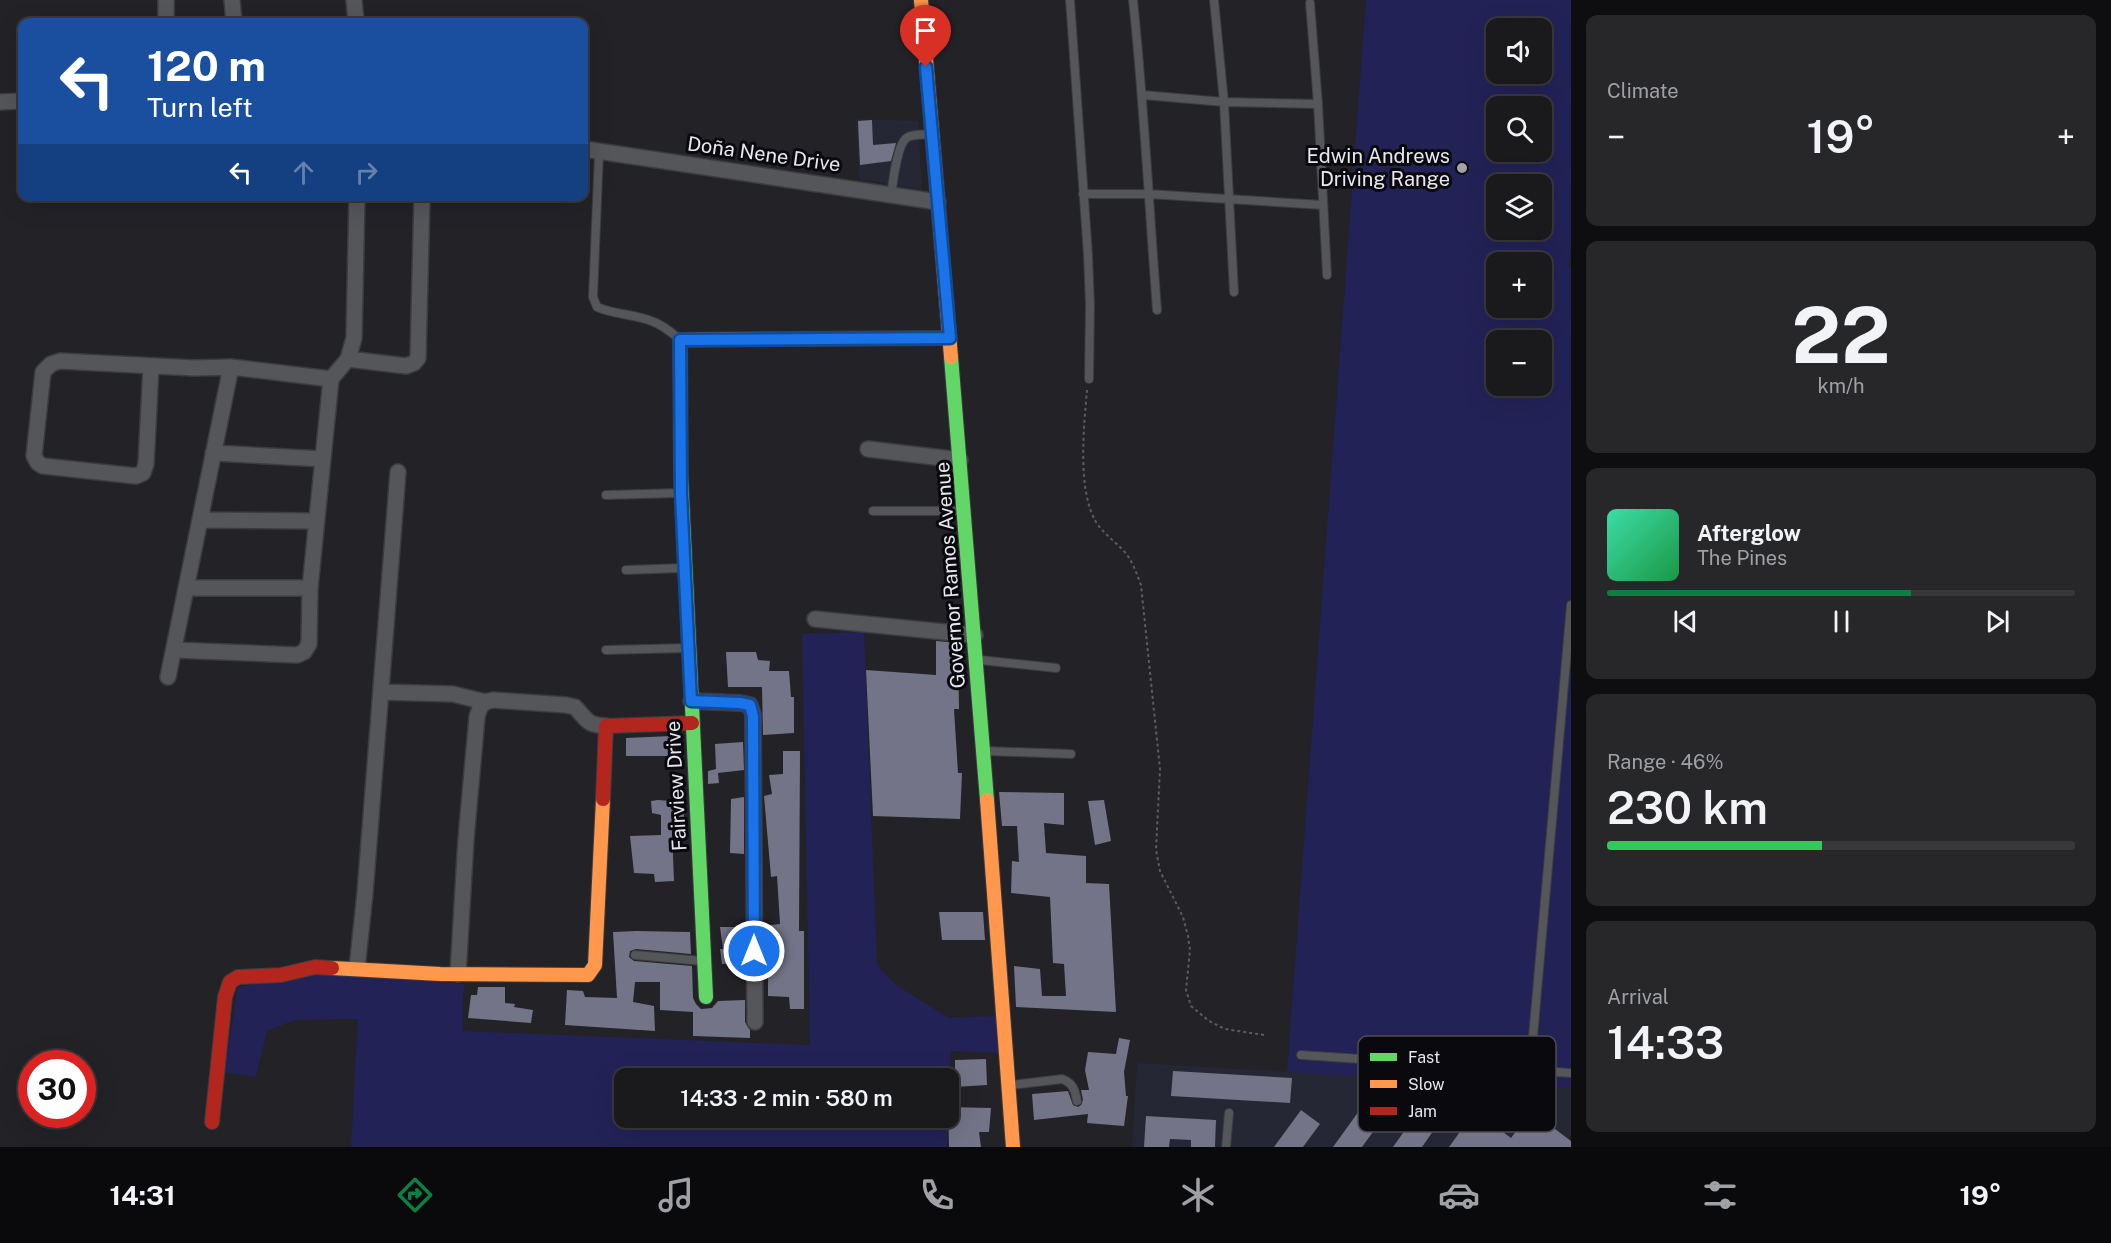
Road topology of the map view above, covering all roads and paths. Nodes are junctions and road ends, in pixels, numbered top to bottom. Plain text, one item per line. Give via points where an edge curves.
1 (166, 0) edge
2 (232, 0) edge
3 (354, 0) edge
4 (921, 0) edge
5 (1070, 0) edge
6 (1133, 0) edge
7 (1214, 0) edge
8 (1310, 3) dead end
9 (166, 18) edge
10 (234, 18) edge
11 (356, 18) edge
12 (1143, 95) junction
13 (18, 101) edge
14 (0, 102) edge
15 (1224, 102) junction
16 (1318, 104) junction
17 (932, 134) junction
18 (588, 150) edge
19 (599, 152) junction
20 (1083, 194) junction
21 (1148, 194) junction
22 (891, 195) junction
23 (1228, 200) junction
24 (357, 201) edge
25 (422, 201) edge
26 (938, 202) junction
27 (1323, 205) junction
28 (1327, 275) dead end
29 (1234, 292) dead end
30 (1157, 310) dead end
31 (950, 338) junction
32 (680, 340) junction
33 (348, 359) junction
34 (151, 366) junction
35 (231, 367) junction
36 (331, 379) junction
37 (1089, 379) joint
38 (868, 449) dead end
39 (213, 453) junction
40 (323, 459) junction
41 (960, 460) junction
42 (398, 472) dead end
43 (681, 494) junction
44 (606, 495) dead end
45 (873, 511) dead end
46 (964, 511) junction
47 (200, 520) junction
48 (316, 521) junction
49 (684, 568) junction
50 (626, 570) dead end
51 (186, 588) junction
52 (310, 588) junction
53 (1571, 605) edge
54 (815, 619) dead end
55 (975, 635) junction
56 (689, 648) junction
57 (174, 650) junction
58 (606, 650) dead end
59 (976, 660) junction
60 (1056, 668) dead end
61 (168, 677) dead end
62 (381, 692) junction
63 (691, 701) junction
64 (485, 702) junction
65 (692, 723) junction
66 (606, 726) junction
67 (982, 750) junction
68 (1071, 754) dead end
69 (635, 955) dead end
70 (704, 961) junction
71 (357, 968) junction
72 (458, 974) junction
73 (706, 997) dead end
74 (754, 1022) dead end
75 (1264, 1035) dead end
76 (1533, 1036) edge
77 (1301, 1055) dead end
78 (1358, 1059) edge
79 (1556, 1072) edge
80 (1571, 1073) edge
81 (1008, 1086) junction
82 (1077, 1101) dead end
83 (1230, 1113) dead end
84 (212, 1122) dead end
85 (1013, 1147) edge
86 (1226, 1147) edge

1 - 9 street
2 - 10 street
3 - 11 street
4 - 17 street, Governor Ramos Avenue
5 - 20 lane
6 - 12 lane
7 - 15 lane
8 - 16 lane
12 - 15 lane
12 - 21 lane
13 - 14 street
15 - 16 lane
15 - 23 lane
16 - 27 lane
17 - 22 lane via 904,138
17 - 26 street, Governor Ramos Avenue
18 - 19 street, Doña Nene Drive
19 - 22 street, Doña Nene Drive
19 - 32 lane via 593,297 597,307 653,321
20 - 21 lane
20 - 37 lane via 1090,305
21 - 23 lane
21 - 30 lane
22 - 26 street, Doña Nene Drive
23 - 27 lane
23 - 29 lane
24 - 33 street via 354,338
25 - 33 street via 418,357 406,366
26 - 31 street, Governor Ramos Avenue
27 - 28 lane
31 - 32 street
31 - 41 street, Governor Ramos Avenue
32 - 43 street, Fairview Drive
33 - 36 street
34 - 34 street via 51,364 43,372 34,456 38,463 136,476 143,473
34 - 35 street
35 - 36 street
35 - 39 street
36 - 40 street
37 - 75 path via 1083,460 1088,499 1095,520 1123,550 1141,585 1160,769 1156,850 1160,871 1188,936 1186,990 1191,1006 1209,1021 1225,1029
38 - 41 street
39 - 40 street
39 - 47 street
40 - 48 street
41 - 46 street, Governor Ramos Avenue
42 - 62 street
43 - 44 lane
43 - 49 street, Fairview Drive
45 - 46 lane
46 - 55 street, Governor Ramos Avenue
47 - 48 street
47 - 51 street
48 - 52 street
49 - 50 lane
49 - 56 street, Fairview Drive
51 - 52 street
51 - 57 street
52 - 57 street via 309,644 297,656
53 - 76 lane
54 - 55 street
55 - 59 street, Governor Ramos Avenue
56 - 58 lane
56 - 63 street, Fairview Drive
57 - 61 street
59 - 60 lane
59 - 67 street, Governor Ramos Avenue
62 - 64 street via 453,694
62 - 71 street
63 - 65 street, Fairview Drive
63 - 74 street via 750,705 753,716
64 - 66 street via 566,705 575,707 586,721
64 - 72 street via 477,717
65 - 66 street
65 - 70 street, Fairview Drive
66 - 72 street via 592,971 584,976
67 - 68 lane
67 - 81 street, Governor Ramos Avenue
69 - 70 lane
70 - 73 street, Fairview Drive
71 - 72 street
71 - 84 street via 315,967 281,975 238,977 230,982 225,997
77 - 78 lane
79 - 80 lane
81 - 82 lane via 1062,1079 1075,1089
81 - 85 street, Governor Ramos Avenue
83 - 86 lane

